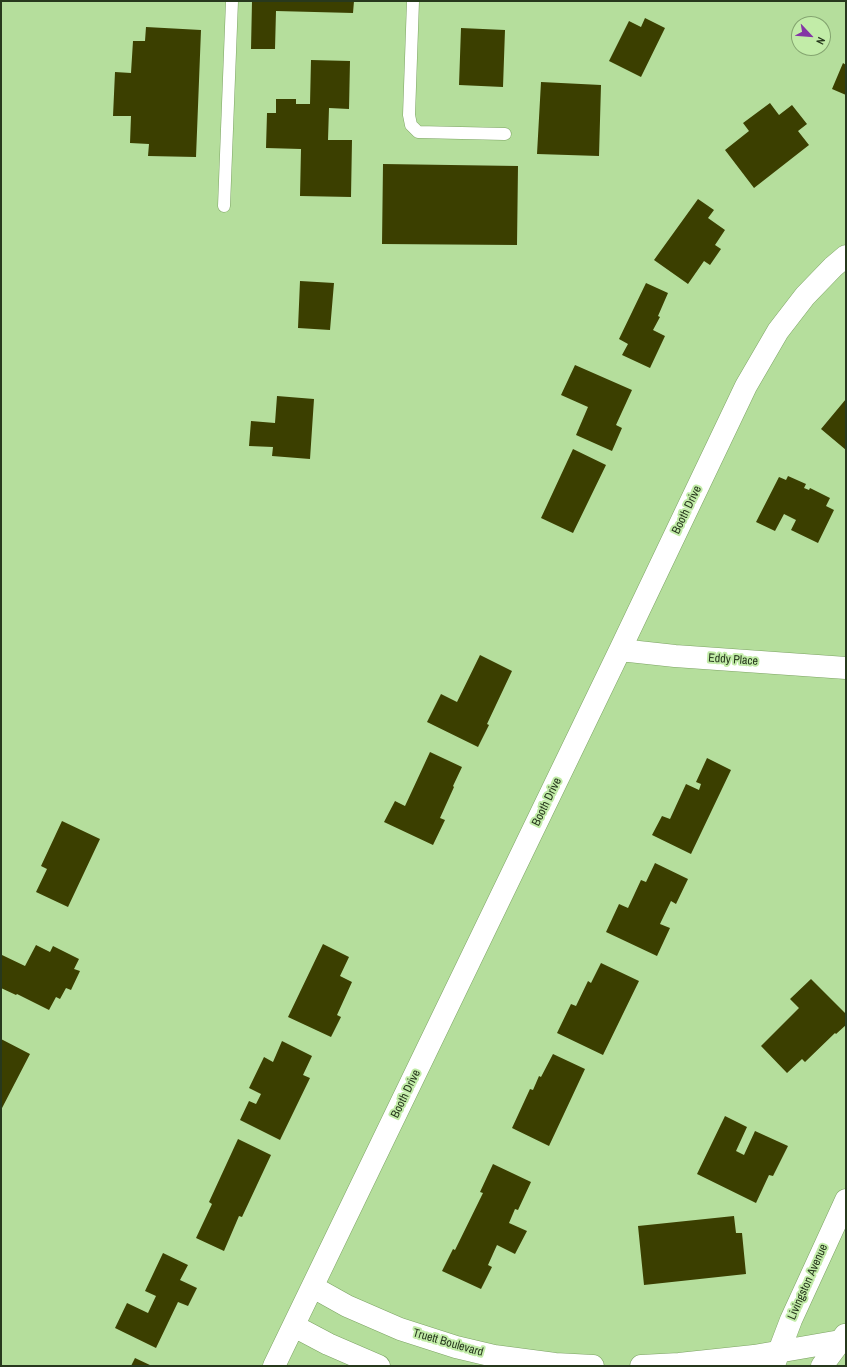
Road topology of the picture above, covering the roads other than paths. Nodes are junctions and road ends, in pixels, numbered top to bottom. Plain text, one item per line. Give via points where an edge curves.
1 (232, 1) edge
2 (413, 1) edge
3 (505, 134) dead end
4 (224, 206) dead end
5 (846, 256) edge
6 (620, 650) junction
7 (846, 668) edge
8 (846, 1200) edge
9 (313, 1287) junction
10 (294, 1326) junction
11 (844, 1338) edge
12 (776, 1359) edge
13 (274, 1366) edge
14 (379, 1366) edge
15 (593, 1366) edge
16 (641, 1366) edge
17 (822, 1366) edge

1 - 4 lane
2 - 3 lane via 408,115 411,125 418,132
5 - 6 street, Booth Drive via 805,296 778,331 746,386
6 - 7 street, Eddy Place
6 - 9 street, Booth Drive
8 - 12 street, Livingston Avenue via 804,1290
9 - 10 street, Booth Drive
9 - 15 street, Truett Boulevard via 347,1306 400,1329 456,1347 494,1356
10 - 13 street, Booth Drive
10 - 14 street
11 - 12 street
11 - 17 street
12 - 16 street via 754,1356

